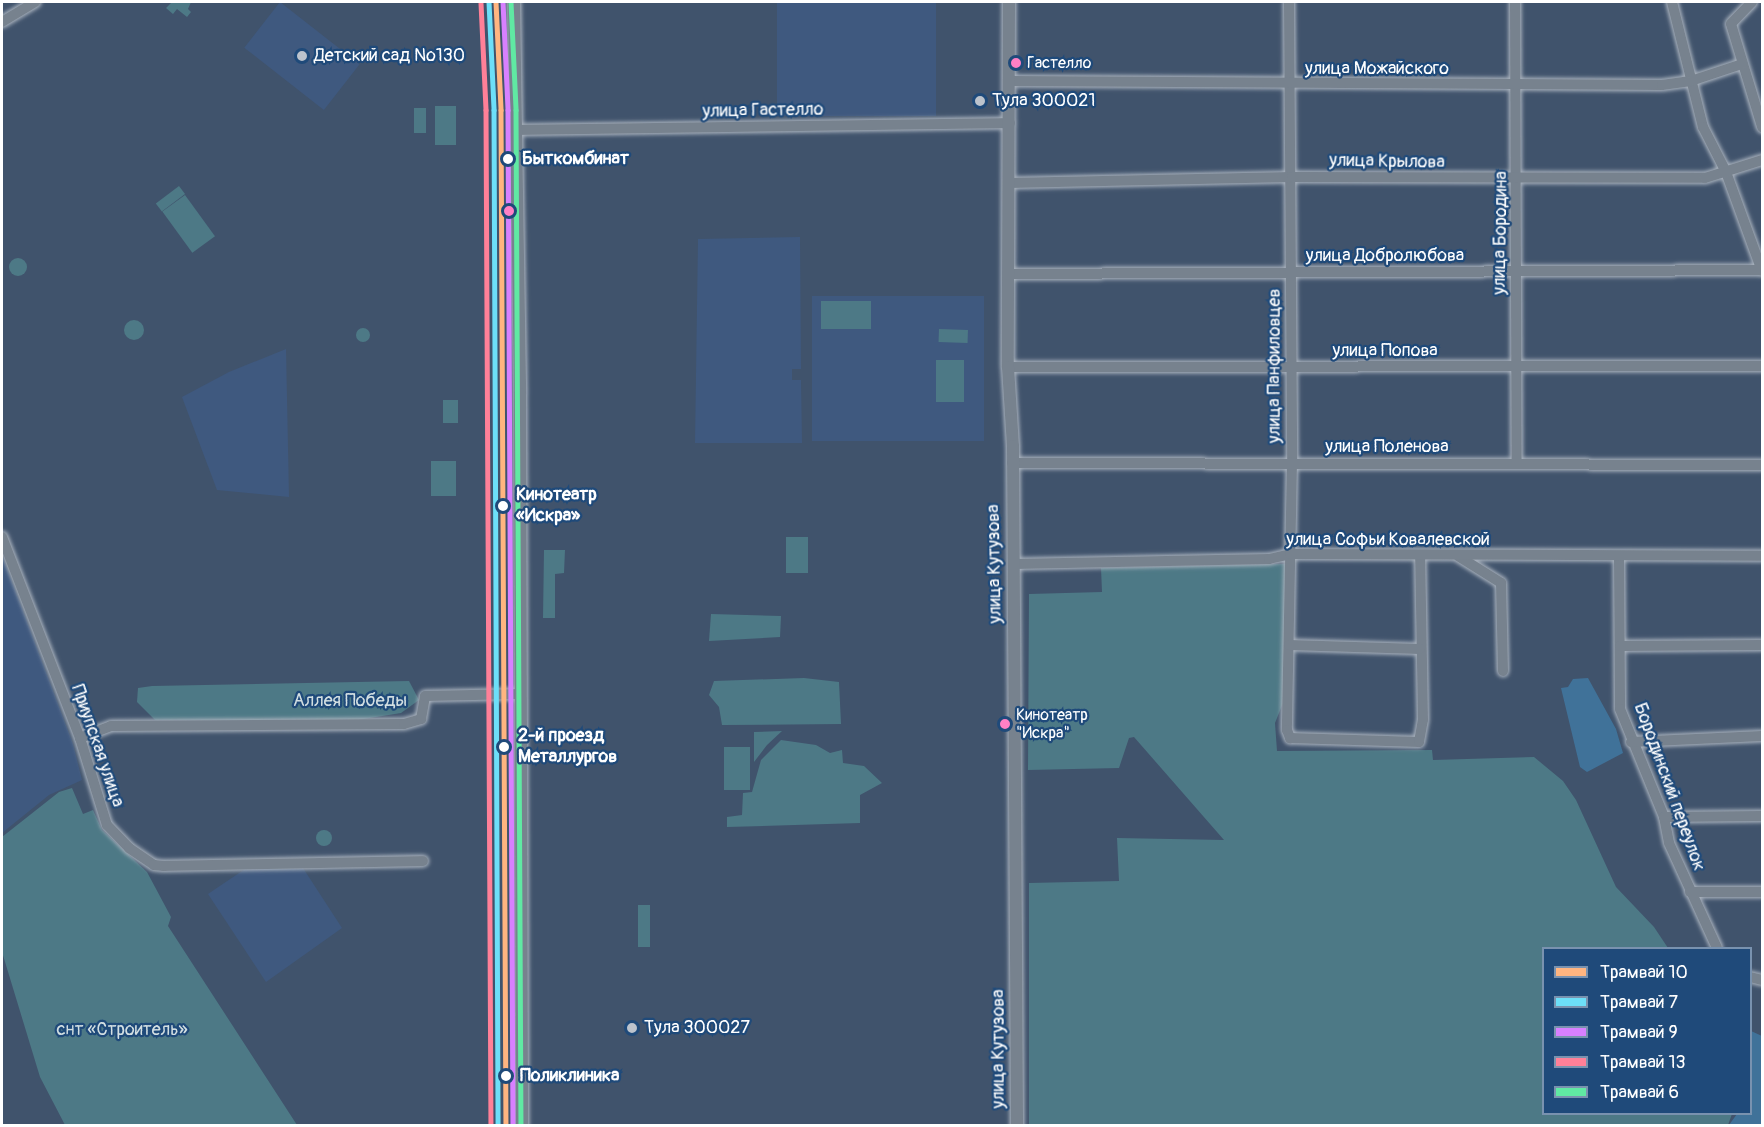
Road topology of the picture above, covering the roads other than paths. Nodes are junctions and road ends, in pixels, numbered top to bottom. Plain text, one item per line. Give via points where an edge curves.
1 (35, 2) edge
2 (514, 2) edge
3 (1009, 2) edge
4 (1289, 2) edge
5 (1515, 2) edge
6 (1672, 2) edge
7 (1752, 2) edge
8 (2, 22) edge
9 (1742, 64) junction
10 (1009, 81) junction
11 (1691, 81) junction
12 (1290, 85) junction
13 (1516, 86) junction
14 (1010, 123) junction
15 (1762, 127) edge
16 (518, 130) junction
17 (1762, 159) edge
18 (1726, 172) junction
19 (1292, 177) junction
20 (1518, 180) junction
21 (1009, 183) junction
22 (1517, 271) junction
23 (1762, 271) edge
24 (1291, 273) junction
25 (1008, 274) junction
26 (1762, 366) edge
27 (1008, 367) junction
28 (1515, 367) junction
29 (1291, 368) junction
30 (1292, 462) junction
31 (1012, 464) junction
32 (1517, 464) junction
33 (1762, 465) edge
34 (2, 537) edge
35 (1290, 554) junction
36 (1420, 556) junction
37 (1458, 556) junction
38 (1762, 556) edge
39 (1619, 558) junction
40 (1014, 564) junction
41 (1289, 645) junction
42 (1762, 645) edge
43 (1620, 646) junction
44 (1420, 649) junction
45 (1503, 671) dead end
46 (521, 694) junction
47 (1762, 736) edge
48 (80, 738) junction
49 (1631, 742) junction
50 (1762, 816) edge
51 (1664, 817) junction
52 (423, 861) dead end
53 (1690, 892) junction
54 (1762, 892) edge
55 (1717, 947) edge
56 (522, 1125) edge
57 (1017, 1125) edge

1 - 8 street
2 - 16 main road
3 - 10 main road, улица Кутузова
4 - 12 street, улица Панфиловцев
5 - 13 street, улица Бородина
6 - 11 street
7 - 9 street via 1731,24
9 - 11 street, улица Можайского
9 - 15 street
10 - 12 street, улица Можайского
10 - 14 main road, улица Кутузова
11 - 13 street, улица Можайского via 1662,85
11 - 18 street via 1703,127
12 - 13 street, улица Можайского
12 - 19 street, улица Панфиловцев
13 - 20 street, улица Бородина
14 - 16 street, улица Гастелло
14 - 21 main road, улица Кутузова
16 - 46 main road
17 - 18 street, улица Крылова
18 - 20 street, улица Крылова via 1705,178
18 - 23 street
19 - 20 street, улица Крылова
19 - 21 street, улица Крылова
19 - 24 street, улица Панфиловцев
20 - 22 street, улица Бородина
21 - 25 main road, улица Кутузова
22 - 23 street, улица Добролюбова
22 - 24 street, улица Добролюбова
22 - 28 street, улица Бородина
24 - 25 street, улица Добролюбова
24 - 29 street, улица Панфиловцев
25 - 27 main road, улица Кутузова
26 - 28 street, улица Попова
27 - 29 street, улица Попова
27 - 31 main road, улица Кутузова
28 - 29 street, улица Попова
28 - 32 street, улица Бородина
29 - 30 street, улица Панфиловцев
30 - 31 street, улица Поленова
30 - 32 street, улица Поленова
30 - 35 street, улица Панфиловцев
31 - 40 main road, улица Кутузова
32 - 33 street, улица Поленова
34 - 48 street, Приупская улица
35 - 36 street, улица Софьи Ковалевской
35 - 40 street, улица Софьи Ковалевской via 1269,559
35 - 41 street, улица Панфиловцев
36 - 37 street, улица Софьи Ковалевской
36 - 44 street
37 - 39 street, улица Софьи Ковалевской
37 - 45 street via 1501,583
38 - 39 street, улица Софьи Ковалевской
39 - 43 street, Бородинский переулок
40 - 57 main road, улица Кутузова
41 - 44 street
41 - 44 street, улица Панфиловцев via 1287,730 1290,738 1297,741 1419,742 1423,720
42 - 43 street
43 - 49 street, Бородинский переулок via 1620,709
46 - 48 street via 425,696 421,718 405,724 111,726
46 - 56 main road
47 - 49 street
48 - 52 street, Приупская улица via 107,825 129,848 154,865
49 - 51 street, Бородинский переулок
50 - 51 street
51 - 53 street, Бородинский переулок via 1669,843
53 - 54 street
53 - 55 street, Бородинский переулок

